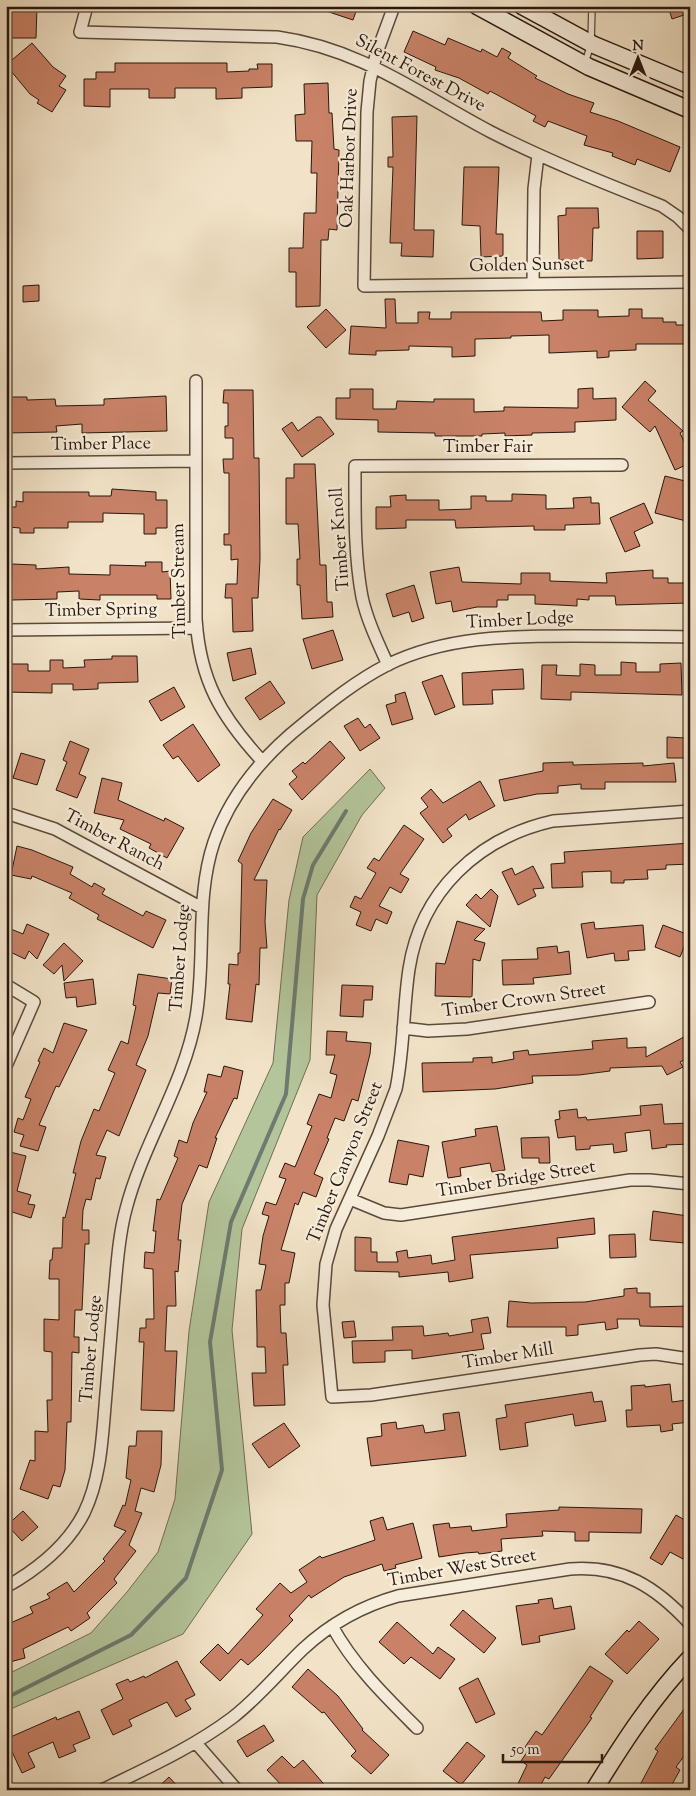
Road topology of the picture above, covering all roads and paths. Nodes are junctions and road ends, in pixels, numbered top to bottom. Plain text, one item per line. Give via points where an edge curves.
1 (87, 6) edge
2 (394, 6) edge
3 (477, 6) edge
4 (522, 6) edge
5 (592, 6) edge
6 (591, 44) junction
7 (584, 64) junction
8 (374, 66) junction
9 (690, 85) edge
10 (690, 110) edge
11 (538, 155) junction
12 (690, 229) edge
13 (690, 282) edge
14 (532, 284) junction
15 (364, 286) joint
16 (196, 381) dead end
17 (196, 461) junction
18 (6, 463) edge
19 (622, 465) dead end
20 (355, 466) joint
21 (197, 628) junction
22 (6, 630) edge
23 (690, 636) edge
24 (388, 665) junction
25 (262, 761) junction
26 (690, 811) edge
27 (6, 813) edge
28 (202, 908) junction
29 (6, 985) edge
30 (649, 1002) dead end
31 (403, 1028) junction
32 (6, 1066) edge
33 (690, 1184) edge
34 (350, 1199) junction
35 (690, 1359) edge
36 (332, 1397) joint
37 (6, 1587) edge
38 (690, 1624) edge
39 (332, 1626) junction
40 (690, 1658) edge
41 (417, 1728) dead end
42 (196, 1743) junction
43 (102, 1790) edge
44 (237, 1790) edge
45 (594, 1790) edge

1 - 8 street, Silent Forest Drive via 80,32 277,37 308,42
2 - 8 street, Oak Harbor Drive
3 - 7 street
4 - 6 street
5 - 6 lane
6 - 7 lane
6 - 9 street
7 - 10 street
8 - 11 street, Silent Forest Drive
8 - 15 street, Oak Harbor Drive via 367,112
11 - 12 street, Silent Forest Drive via 662,206
11 - 14 street
13 - 14 street, Golden Sunset
14 - 15 street, Golden Sunset
16 - 17 street, Timber Stream
17 - 18 street, Timber Place
17 - 21 street, Timber Stream
19 - 20 street, Timber Fair
20 - 24 street, Timber Knoll via 355,532 362,598
21 - 22 street, Timber Spring
21 - 25 street, Timber Stream via 200,656 212,692 230,725
23 - 24 street, Timber Lodge via 501,636 448,643
24 - 25 street, Timber Lodge via 337,696
25 - 28 street, Timber Lodge via 247,779 223,820 208,864
26 - 31 street, Timber Canyon Street via 553,821 517,832 469,860 435,898 418,932 409,969
27 - 28 street, Timber Ranch via 56,830
28 - 37 street, Timber Lodge via 200,990 195,1022 187,1052 134,1178 124,1214 102,1441 94,1487 84,1513 59,1548 36,1570
29 - 32 street via 34,1002
30 - 31 street, Timber Crown Street via 467,1029 428,1031
31 - 34 street, Timber Canyon Street via 396,1089
33 - 34 street, Timber Bridge Street via 630,1180 401,1215 384,1213
34 - 36 street, Timber Canyon Street via 330,1246 324,1279
35 - 36 street, Timber Mill via 640,1354 371,1396
38 - 39 street, Timber West Street via 654,1590 632,1578 608,1570 582,1568 398,1596 357,1610
39 - 41 street via 366,1677
39 - 42 street, Timber West Street via 304,1648 234,1717
40 - 45 street via 666,1684
42 - 43 street, Timber West Street
42 - 44 street

